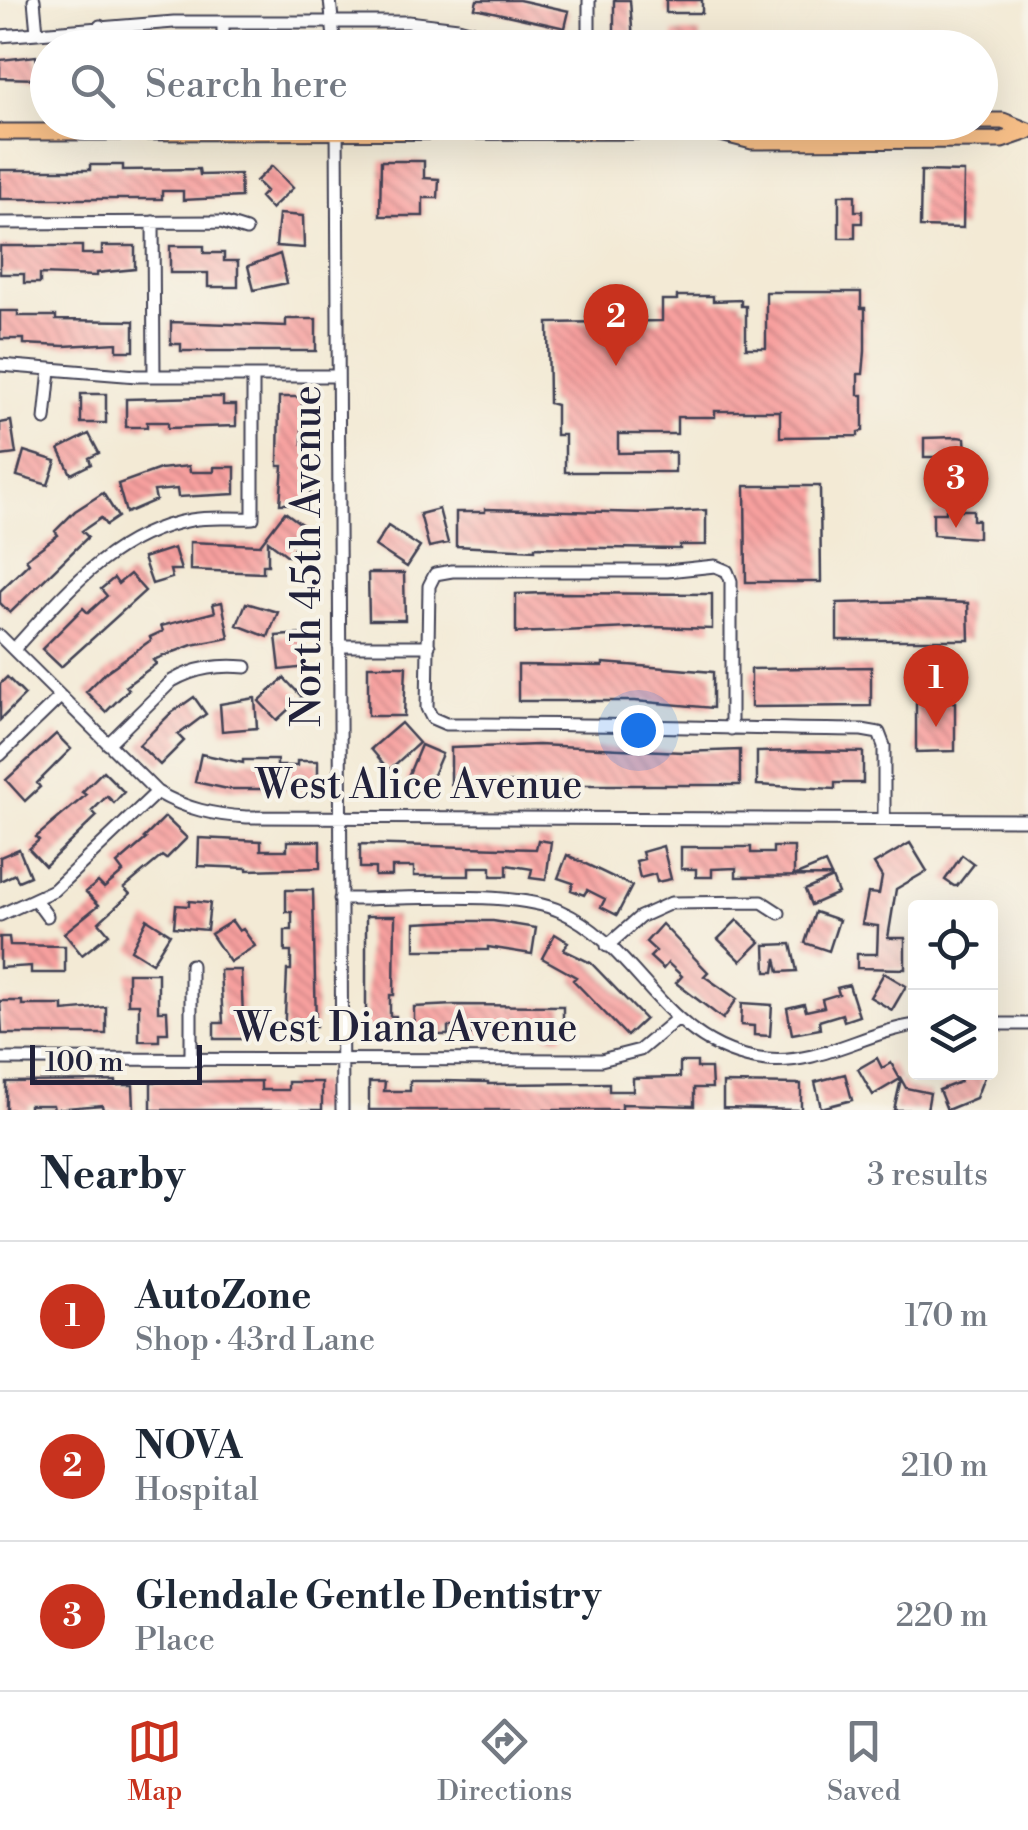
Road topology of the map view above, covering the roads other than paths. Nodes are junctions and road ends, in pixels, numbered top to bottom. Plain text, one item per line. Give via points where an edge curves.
1 (34, 0) edge
2 (330, 0) edge
3 (589, 0) edge
4 (223, 22) junction
5 (332, 23) junction
6 (100, 26) junction
7 (458, 28) joint
8 (37, 30) edge
9 (64, 30) edge
10 (100, 30) edge
11 (223, 30) edge
12 (333, 30) edge
13 (465, 30) edge
14 (587, 30) edge
15 (30, 34) edge
16 (0, 36) edge
17 (998, 120) edge
18 (0, 132) edge
19 (30, 132) edge
20 (337, 140) edge
21 (748, 140) edge
22 (154, 222) junction
23 (0, 223) edge
24 (246, 230) dead end
25 (0, 365) edge
26 (50, 370) junction
27 (154, 376) junction
28 (254, 376) junction
29 (338, 376) junction
30 (45, 420) dead end
31 (0, 636) edge
32 (338, 646) junction
33 (429, 646) junction
34 (14, 649) junction
35 (246, 666) dead end
36 (60, 697) junction
37 (731, 729) junction
38 (108, 744) junction
39 (0, 754) edge
40 (156, 792) junction
41 (339, 816) junction
42 (884, 818) junction
43 (1028, 820) edge
44 (340, 899) junction
45 (36, 901) junction
46 (779, 913) dead end
47 (0, 915) edge
48 (47, 916) dead end
49 (608, 946) junction
50 (191, 965) dead end
51 (678, 1018) junction
52 (998, 1024) edge
53 (1028, 1024) edge
54 (908, 1027) edge
55 (0, 1058) edge
56 (342, 1058) junction
57 (192, 1059) junction
58 (342, 1110) edge

1 - 8 street
2 - 5 street
3 - 14 street
4 - 5 street
4 - 6 street
4 - 11 street
5 - 7 street
5 - 12 street
6 - 9 street
6 - 10 street
7 - 13 street
15 - 16 street
17 - 21 main road via 1028,130 1002,140
18 - 19 main road
20 - 29 street, North 45th Avenue
22 - 23 street
22 - 24 street via 222,222
22 - 27 street
25 - 26 street
26 - 27 street
26 - 30 street
27 - 28 street
28 - 29 street
28 - 34 street via 253,518 195,519 120,547 80,576
29 - 32 street, North 45th Avenue
31 - 34 street, West Alice Avenue
32 - 33 street
32 - 41 street, North 45th Avenue
33 - 37 street via 428,708 446,724
33 - 37 street via 435,574 715,566 732,581
34 - 36 street, West Alice Avenue
35 - 38 street via 224,665 172,681
36 - 38 street, West Alice Avenue
36 - 39 street
37 - 42 street via 878,732 884,746
38 - 40 street, West Alice Avenue
40 - 41 street, West Alice Avenue via 226,816
40 - 45 street via 69,878
41 - 42 street, West Alice Avenue
41 - 44 street, North 45th Avenue
42 - 43 street, West Alice Avenue
44 - 49 street via 540,904 578,920
44 - 56 street, North 45th Avenue
45 - 47 street
45 - 48 street
46 - 49 street via 762,902 670,902 640,917
49 - 51 street
50 - 57 street
51 - 54 street via 730,1052 769,1060 808,1058
51 - 56 street, West Diana Avenue via 640,1050 601,1060
52 - 53 street
55 - 57 street, West Diana Avenue
56 - 57 street, West Diana Avenue
56 - 58 street, North 45th Avenue

